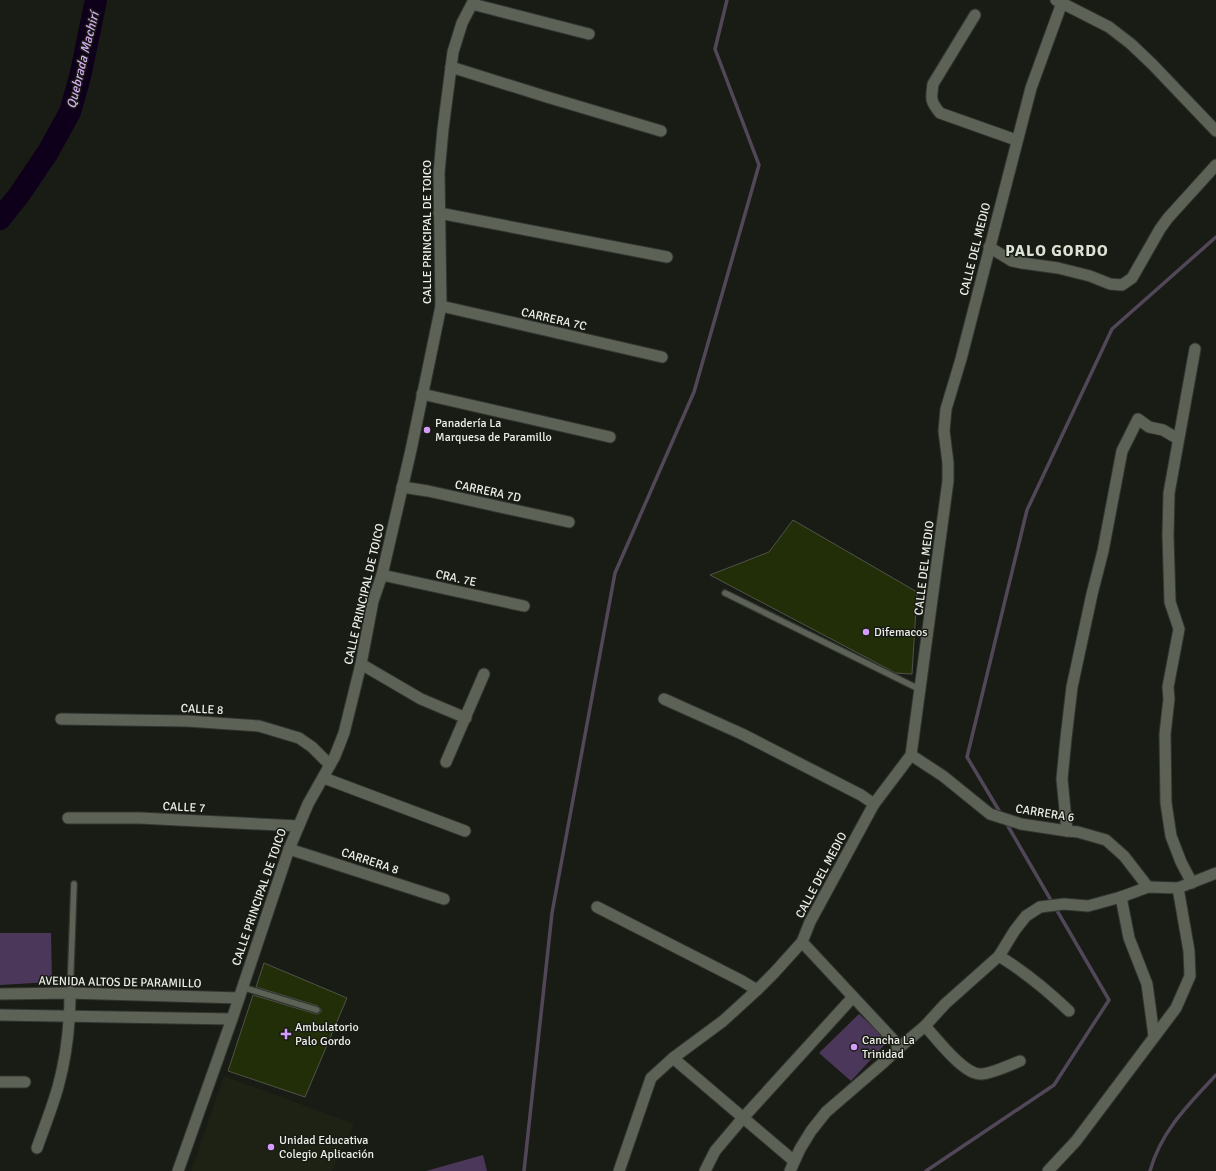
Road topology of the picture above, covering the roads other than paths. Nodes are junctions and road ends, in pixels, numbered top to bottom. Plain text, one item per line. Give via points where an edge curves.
1 (1060, 1) edge
2 (473, 2) edge
3 (975, 15) dead end
4 (589, 34) dead end
5 (451, 67) junction
6 (661, 131) dead end
7 (1216, 131) edge
8 (1016, 140) junction
9 (1216, 166) edge
10 (438, 213) junction
11 (989, 247) junction
12 (667, 257) dead end
13 (441, 306) junction
14 (1195, 349) dead end
15 (662, 356) dead end
16 (422, 394) junction
17 (610, 437) dead end
18 (1178, 439) junction
19 (402, 488) junction
20 (569, 522) dead end
21 (382, 575) junction
22 (725, 593) dead end
23 (524, 606) dead end
24 (361, 664) junction
25 (484, 674) dead end
26 (921, 690) junction
27 (664, 699) dead end
28 (466, 718) junction
29 (61, 719) dead end
30 (912, 755) junction
31 (446, 762) dead end
32 (330, 765) junction
33 (324, 778) junction
34 (874, 804) junction
35 (68, 818) dead end
36 (298, 826) junction
37 (465, 831) dead end
38 (1067, 832) junction
39 (289, 849) junction
40 (1216, 873) edge
41 (1192, 883) junction
42 (74, 884) dead end
43 (1148, 887) junction
44 (1178, 888) junction
45 (1121, 897) junction
46 (444, 899) dead end
47 (597, 908) dead end
48 (802, 942) junction
49 (999, 956) junction
50 (757, 990) junction
51 (240, 992) junction
52 (70, 993) junction
53 (0, 994) edge
54 (854, 997) junction
55 (317, 1010) dead end
56 (1070, 1011) dead end
57 (0, 1015) edge
58 (70, 1016) junction
59 (232, 1019) junction
60 (925, 1026) junction
61 (1154, 1036) junction
62 (900, 1047) junction
63 (673, 1058) junction
64 (1020, 1061) dead end
65 (0, 1082) edge
66 (25, 1082) dead end
67 (742, 1119) junction
68 (37, 1148) dead end
69 (792, 1166) edge
70 (178, 1171) edge
71 (618, 1171) edge
72 (705, 1171) edge
73 (1048, 1171) edge

1 - 7 street via 1109,27 1142,53
1 - 8 street, CALLE DEL MEDIO
2 - 4 street
2 - 5 street, CALLE PRINCIPAL DE TOICO via 462,23 452,52
3 - 8 street via 933,84 933,105 940,113
5 - 6 street
5 - 10 street, CALLE PRINCIPAL DE TOICO via 439,173
8 - 11 street, CALLE DEL MEDIO
9 - 11 street via 1168,218 1132,278 1122,285 1110,284 1058,268 1012,261
10 - 12 street
10 - 13 street, CALLE PRINCIPAL DE TOICO
11 - 26 street, CALLE DEL MEDIO via 946,409 944,431 948,481
13 - 15 street, CARRERA 7C
13 - 16 street, CALLE PRINCIPAL DE TOICO
14 - 18 street
16 - 17 street
16 - 19 street, CALLE PRINCIPAL DE TOICO
18 - 38 street via 1163,430 1149,427 1138,419 1122,451 1103,551 1072,687 1062,779
18 - 41 street via 1169,493 1168,536 1170,602 1179,629 1168,687 1165,734 1166,802 1171,836
19 - 20 street, CARRERA 7D
19 - 21 street, CALLE PRINCIPAL DE TOICO
21 - 23 street, CRA. 7E
21 - 24 street, CALLE PRINCIPAL DE TOICO via 373,601
22 - 26 lane
24 - 28 street via 422,699
24 - 32 street, CALLE PRINCIPAL DE TOICO via 344,733
25 - 28 street
26 - 30 street, CALLE DEL MEDIO
27 - 34 street via 742,734
28 - 31 street
29 - 32 street, CALLE 8 via 187,721 259,726 299,738
30 - 34 street, CALLE DEL MEDIO
30 - 38 street, CARRERA 6 via 990,814 1021,824
32 - 33 street, CALLE PRINCIPAL DE TOICO
33 - 36 street, CALLE PRINCIPAL DE TOICO
33 - 37 street
34 - 48 street, CALLE DEL MEDIO via 810,922
35 - 36 street, CALLE 7 via 140,818
36 - 39 street, CALLE PRINCIPAL DE TOICO
38 - 43 street, CARRERA 6 via 1078,832 1106,840 1124,856
39 - 46 street, CARRERA 8
39 - 51 street, CALLE PRINCIPAL DE TOICO
40 - 41 street
41 - 44 street
42 - 52 lane
43 - 44 street
43 - 45 street
44 - 61 street via 1190,976 1176,1008
45 - 49 street via 1088,906 1064,904 1040,907 1026,916
45 - 61 street via 1129,938 1147,984
47 - 50 street
48 - 50 street, CALLE DEL MEDIO
48 - 54 street
49 - 56 street via 1041,985
49 - 60 street via 945,1004
50 - 63 street, CALLE DEL MEDIO via 723,1021
51 - 52 street, AVENIDA ALTOS DE PARAMILLO
51 - 55 lane
51 - 59 street, CALLE PRINCIPAL DE TOICO
52 - 53 street, AVENIDA ALTOS DE PARAMILLO
52 - 58 street
54 - 62 street
54 - 67 street
57 - 58 street
58 - 59 street
58 - 68 street via 58,1087
59 - 70 street, CALLE PRINCIPAL DE TOICO
60 - 62 street
60 - 64 street via 963,1067 972,1073 982,1074
61 - 73 street via 1076,1141
62 - 69 street via 826,1112 811,1131
63 - 67 street
63 - 71 street, CALLE DEL MEDIO via 651,1078
65 - 66 street
67 - 69 street
67 - 72 street via 715,1151

